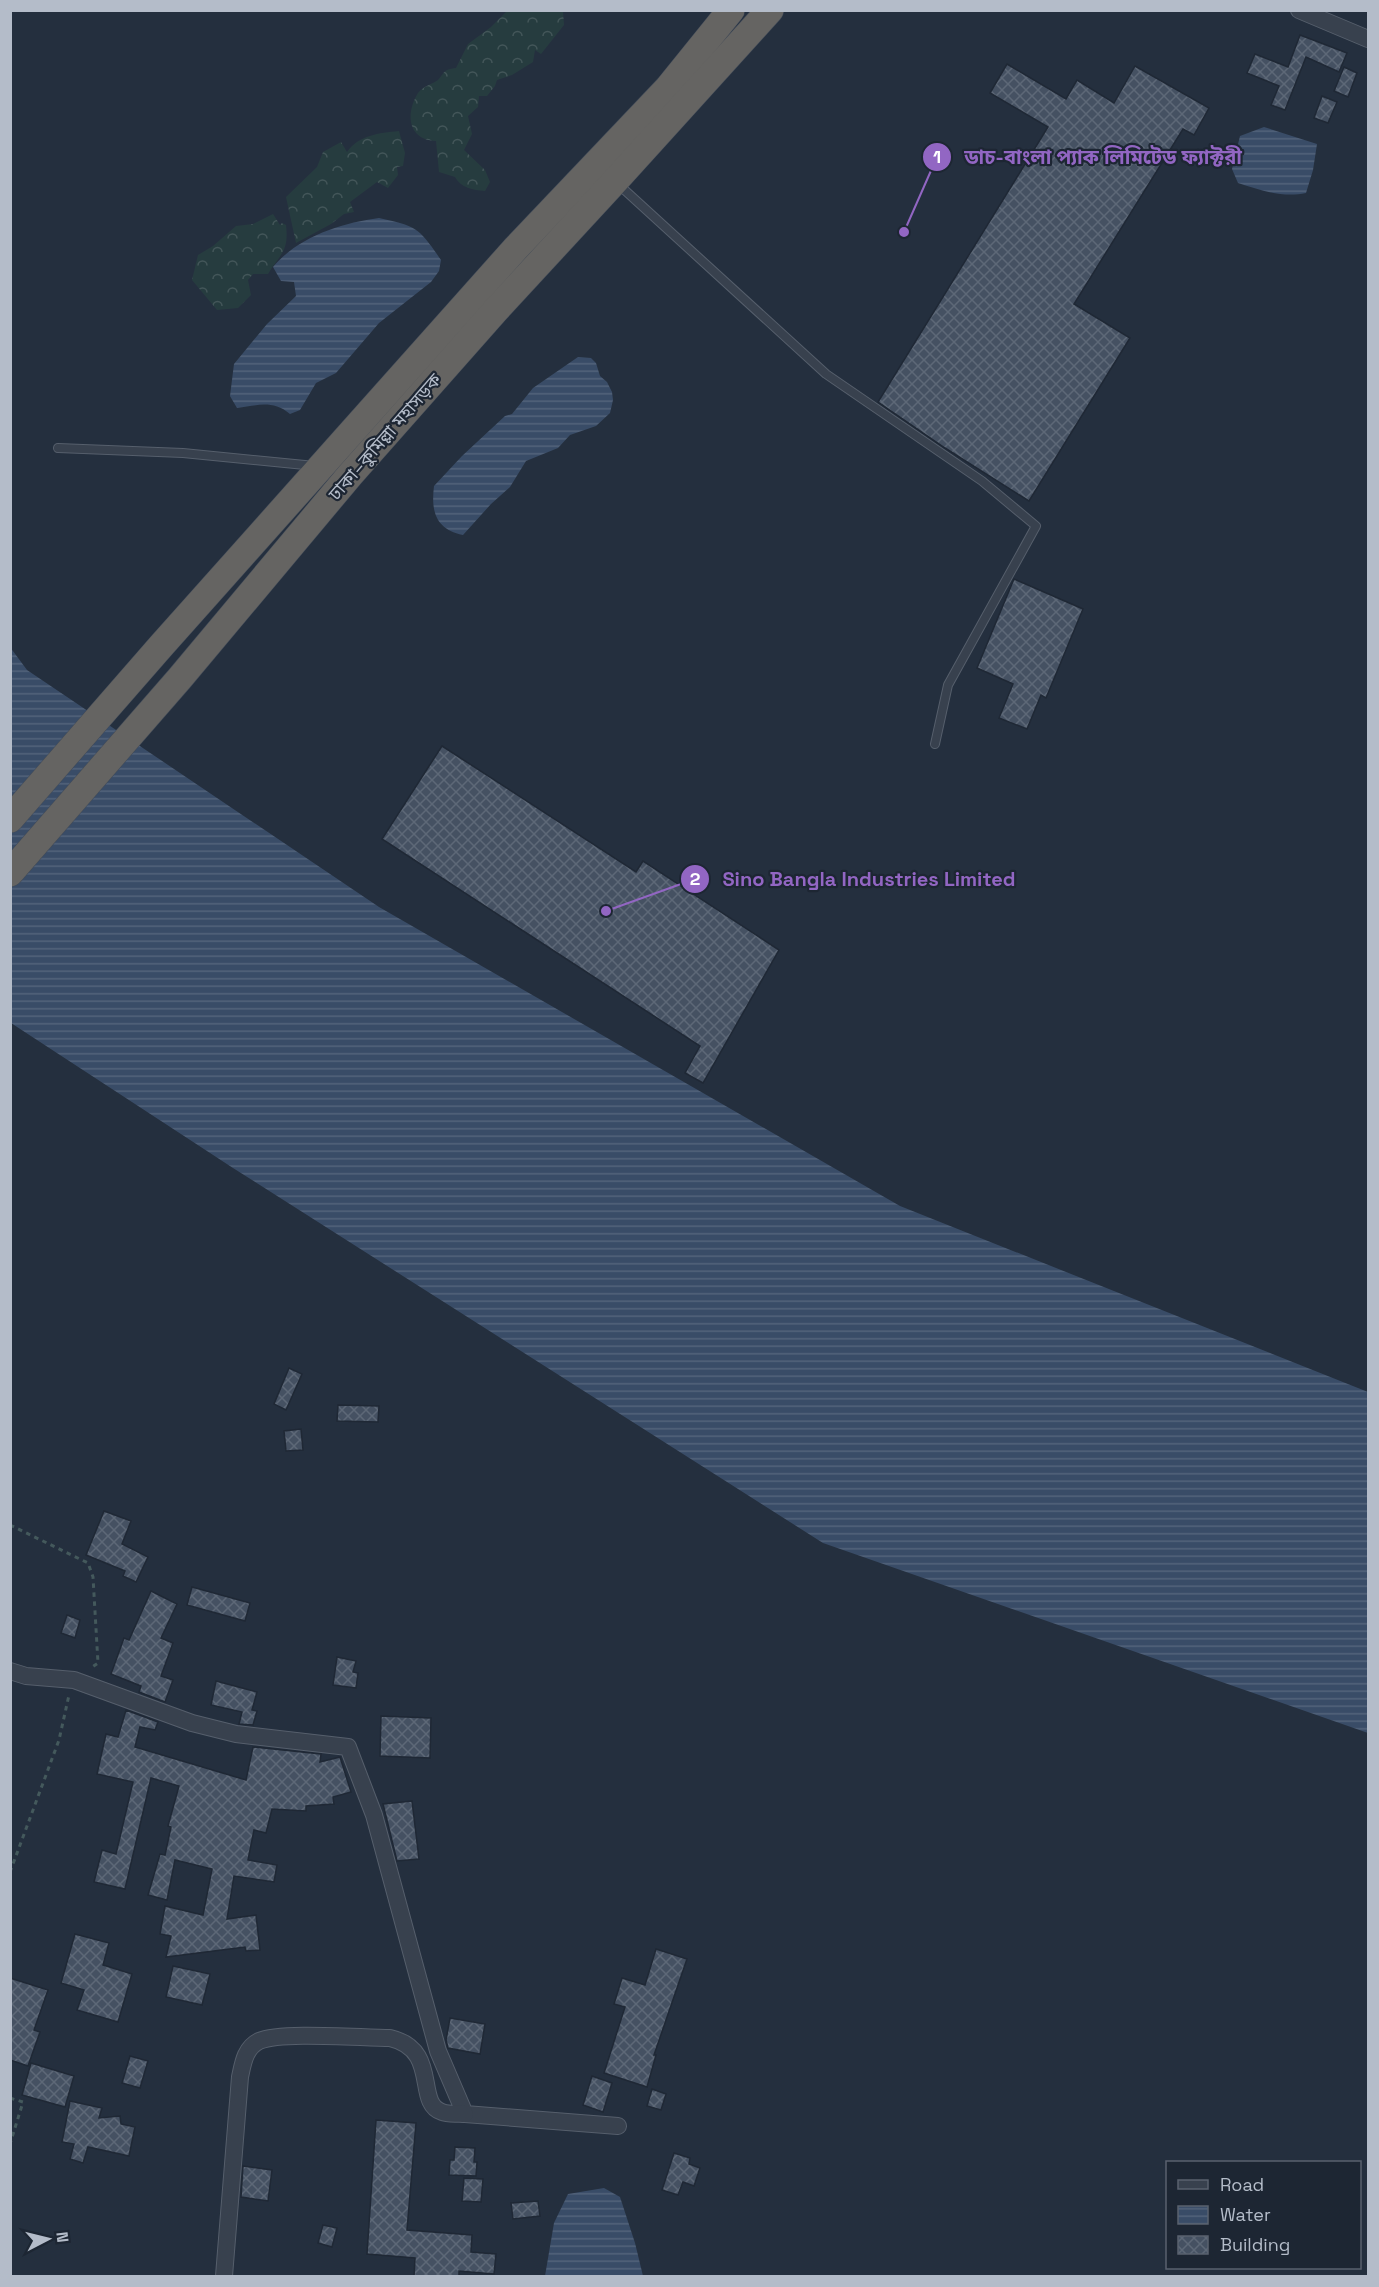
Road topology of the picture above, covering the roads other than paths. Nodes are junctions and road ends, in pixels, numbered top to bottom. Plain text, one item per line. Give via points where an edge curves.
1 (731, 10) edge
2 (770, 10) edge
3 (1299, 10) edge
4 (1368, 39) edge
5 (615, 181) junction
6 (58, 448) dead end
7 (321, 467) junction
8 (935, 744) dead end
9 (10, 819) edge
10 (10, 873) edge
11 (10, 1671) edge
12 (465, 2114) junction
13 (618, 2126) dead end
14 (224, 2277) edge

1 - 7 highway, ঢাকা–কুমিল্লা মহাসড়ক via 668,88 515,249
2 - 5 highway, ঢাকা–কুমিল্লা মহাসড়ক
3 - 4 street
5 - 8 lane via 826,374 982,481 1036,526 948,685
5 - 10 highway, ঢাকা–কুমিল্লা মহাসড়ক via 350,475
6 - 7 lane via 183,453
7 - 9 highway, ঢাকা–কুমিল্লা মহাসড়ক
11 - 12 street via 74,1680 192,1723 236,1734 348,1747 374,1815 438,2051
12 - 13 street
12 - 14 street via 437,2110 430,2100 420,2059 403,2042 390,2038 281,2036 258,2042 246,2053 240,2077

